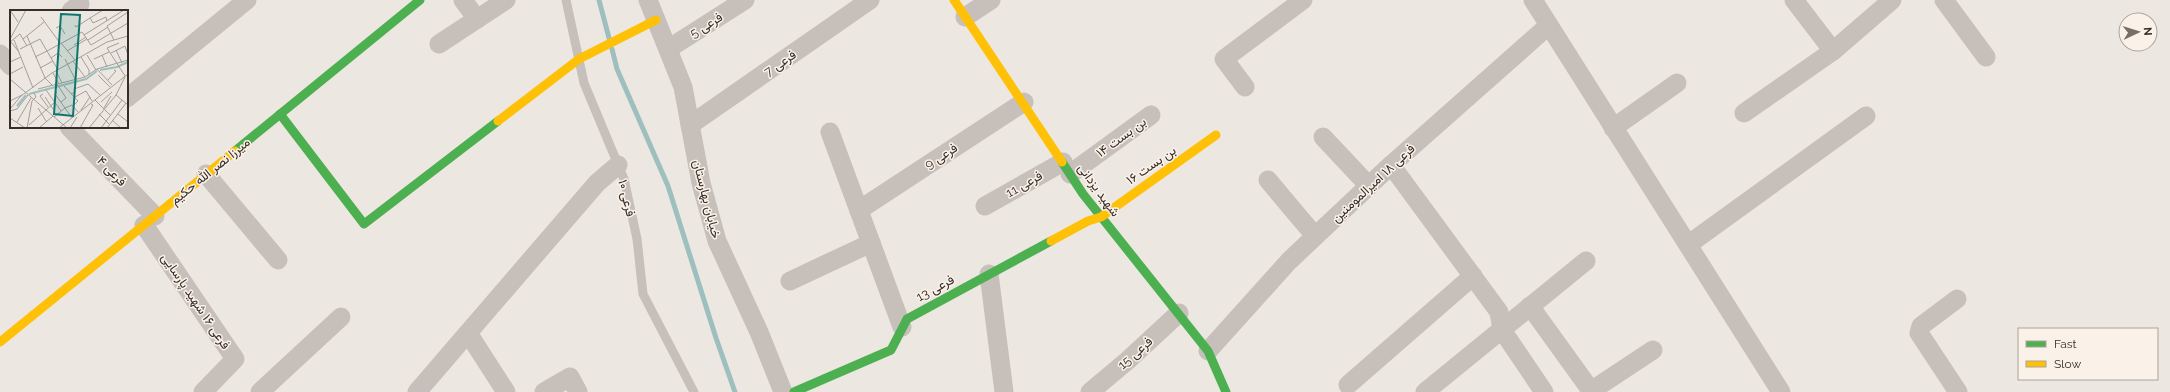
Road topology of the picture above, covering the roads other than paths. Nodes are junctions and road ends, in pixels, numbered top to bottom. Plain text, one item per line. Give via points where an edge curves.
1 (247, 0) edge
2 (420, 0) edge
3 (464, 0) edge
4 (506, 0) edge
5 (566, 0) edge
6 (648, 0) edge
7 (745, 0) edge
8 (870, 0) edge
9 (954, 0) edge
10 (991, 0) edge
11 (1303, 0) edge
12 (1794, 0) edge
13 (1892, 0) edge
14 (1944, 0) edge
15 (1538, 2) edge
16 (965, 18) junction
17 (477, 19) junction
18 (656, 20) junction
19 (1548, 26) junction
20 (439, 44) dead end
21 (668, 49) junction
22 (1833, 51) junction
23 (583, 57) junction
24 (1986, 57) dead end
25 (1677, 83) dead end
26 (1245, 86) dead end
27 (128, 97) edge
28 (1024, 102) junction
29 (1744, 113) dead end
30 (280, 114) junction
31 (1151, 115) dead end
32 (1866, 116) dead end
33 (690, 125) junction
34 (1613, 128) junction
35 (80, 130) edge
36 (830, 132) dead end
37 (1216, 135) dead end
38 (1323, 137) dead end
39 (618, 165) junction
40 (1391, 165) junction
41 (1067, 168) junction
42 (206, 174) junction
43 (1268, 180) dead end
44 (1369, 186) junction
45 (985, 206) dead end
46 (859, 210) junction
47 (1101, 216) junction
48 (149, 220) junction
49 (1315, 236) junction
50 (871, 243) junction
51 (1689, 244) junction
52 (278, 260) dead end
53 (1586, 261) dead end
54 (989, 274) junction
55 (1473, 276) junction
56 (790, 281) dead end
57 (1957, 299) dead end
58 (1530, 306) junction
59 (1179, 313) junction
60 (341, 317) dead end
61 (902, 327) junction
62 (1502, 330) junction
63 (468, 333) junction
64 (0, 342) edge
65 (1653, 350) dead end
66 (1208, 351) junction
67 (1348, 385) dead end
68 (212, 389) edge
69 (260, 392) edge
70 (417, 392) edge
71 (506, 392) edge
72 (544, 392) edge
73 (578, 392) edge
74 (694, 392) edge
75 (783, 392) edge
76 (794, 392) edge
77 (1004, 392) edge
78 (1090, 392) edge
79 (1226, 392) edge
80 (1425, 392) edge
81 (1544, 392) edge
82 (1592, 392) edge
83 (1781, 392) edge
84 (1958, 392) edge

1 - 27 street
2 - 30 street, میرزا نصر الله حکیم
3 - 17 street
4 - 17 street
5 - 23 lane, فرعی ۱۰
6 - 18 street, خیابان بهارستان
7 - 21 street, فرعی 5
8 - 33 street, فرعی 7
9 - 16 street, شهید یزدانی
10 - 16 street
11 - 26 street via 1224,60
12 - 22 street
13 - 22 street
14 - 24 street
15 - 19 street
16 - 28 street, شهید یزدانی
17 - 20 street
18 - 21 street, خیابان بهارستان
18 - 23 street
19 - 34 street
19 - 40 street, فرعی ۱۸ امیرالمومنین
21 - 33 street, خیابان بهارستان via 683,87
22 - 29 street
23 - 30 street via 364,224
23 - 39 lane, فرعی ۱۰ via 584,83
25 - 34 street
28 - 41 street, شهید یزدانی
28 - 46 street, فرعی 9
30 - 42 street, میرزا نصر الله حکیم
31 - 41 street, بن بست ۱۴
32 - 51 street
33 - 75 street, خیابان بهارستان via 701,183 717,241
34 - 51 street
35 - 48 street, فرعی ۴
36 - 46 street
37 - 47 street, بن بست ۱۶
38 - 44 street
39 - 63 street via 597,183
39 - 74 lane, فرعی ۱۰ via 624,179 637,239 643,294
40 - 44 street, فرعی ۱۸ امیرالمومنین
40 - 55 street
41 - 45 street, فرعی 11
41 - 47 street, شهید یزدانی
42 - 48 street, میرزا نصر الله حکیم
42 - 52 street
43 - 49 street
44 - 49 street, فرعی ۱۸ امیرالمومنین
46 - 50 street
47 - 54 street, فرعی 13
47 - 59 street, شهید یزدانی
48 - 64 street, میرزا نصر الله حکیم
48 - 68 street, فرعی ۱۶ شهید پارسایی via 235,359
49 - 66 street, فرعی ۱۸ امیرالمومنین via 1288,261
50 - 56 street
50 - 61 street
51 - 83 street
53 - 58 street
54 - 61 street, فرعی 13 via 907,319
54 - 77 street
55 - 62 street via 1499,312
55 - 67 street
57 - 84 street via 1921,326 1919,333
58 - 62 street
58 - 82 street
59 - 66 street, شهید یزدانی
59 - 78 street, فرعی 15 via 1127,362
60 - 69 street
61 - 76 street, فرعی 13 via 891,350
62 - 80 street
62 - 81 street
63 - 70 street
63 - 71 street
65 - 82 street
66 - 79 street, شهید یزدانی
72 - 73 street via 570,377

